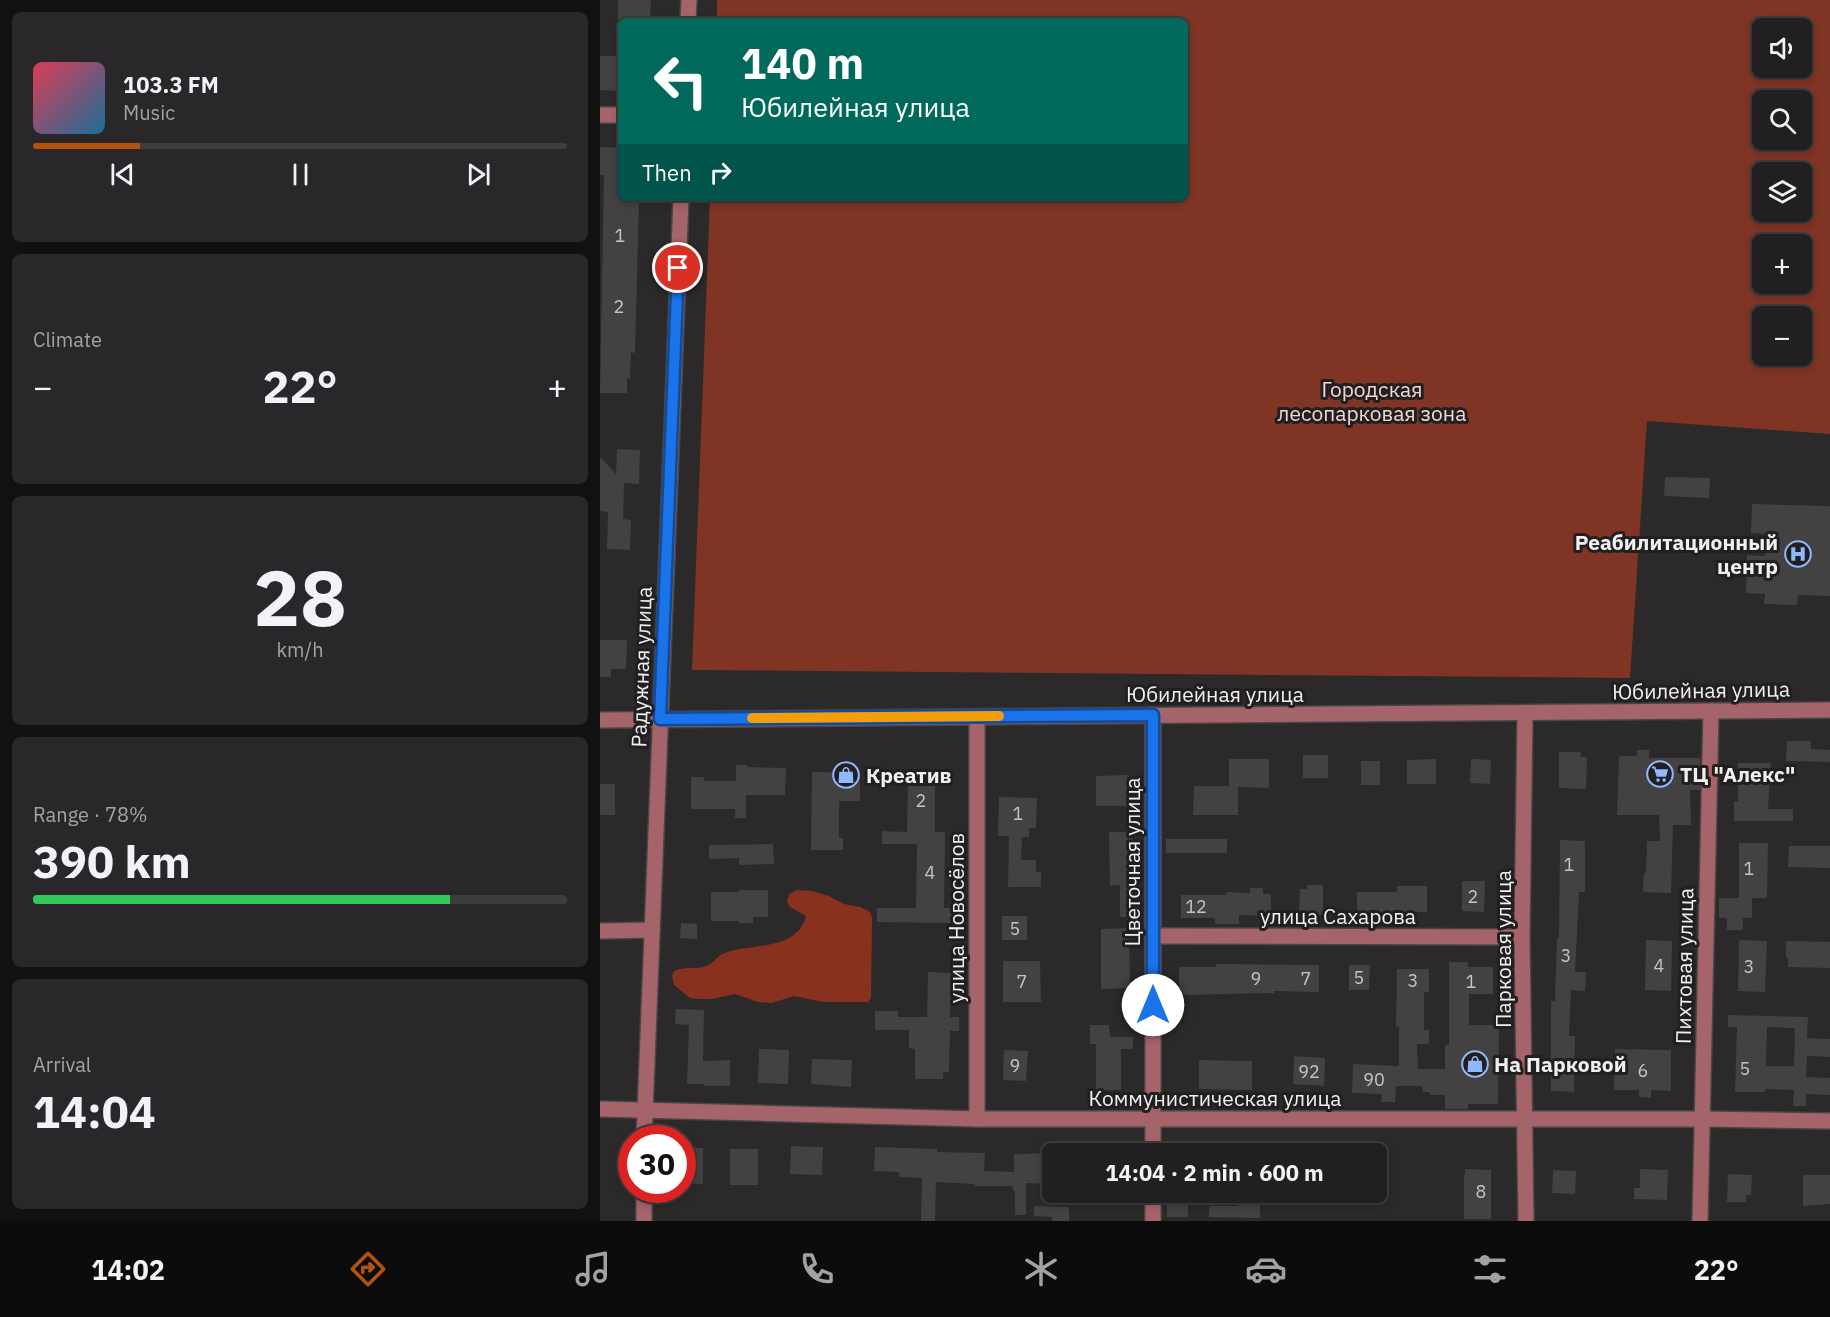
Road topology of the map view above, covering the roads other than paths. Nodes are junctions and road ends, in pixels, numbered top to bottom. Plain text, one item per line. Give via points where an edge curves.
1 (688, 0) edge
2 (688, 18) edge
3 (600, 115) edge
4 (618, 115) edge
5 (681, 201) edge
6 (1830, 710) edge
7 (1711, 711) junction
8 (1525, 713) junction
9 (1153, 715) junction
10 (977, 717) junction
11 (660, 719) junction
12 (600, 720) edge
13 (652, 930) junction
14 (600, 931) edge
15 (1153, 936) junction
16 (1522, 937) junction
17 (600, 1109) edge
18 (645, 1109) junction
19 (977, 1119) junction
20 (1152, 1119) junction
21 (1526, 1119) junction
22 (1702, 1119) junction
23 (1830, 1121) edge
24 (644, 1125) edge
25 (1153, 1143) edge
26 (644, 1203) edge
27 (1153, 1203) edge
28 (644, 1221) edge
29 (1153, 1221) edge
30 (1526, 1221) edge
31 (1700, 1221) edge

1 - 2 street
3 - 4 street
5 - 11 street, Радужная улица
6 - 7 street, Юбилейная улица
7 - 8 street, Юбилейная улица
7 - 22 street, Пихтовая улица
8 - 9 street, Юбилейная улица
8 - 16 street, Парковая улица
9 - 10 street, Юбилейная улица
9 - 15 street, Цветочная улица
10 - 11 street, Юбилейная улица
10 - 19 street, улица Новосёлов
11 - 12 street, Юбилейная улица
11 - 13 street, Радужная улица
13 - 14 street
13 - 18 street, Радужная улица
15 - 16 street, улица Сахарова
15 - 20 street, Цветочная улица
16 - 21 street, Парковая улица
17 - 18 street, Коммунистическая улица
18 - 19 street, Коммунистическая улица
18 - 24 street, Радужная улица
19 - 20 street, Коммунистическая улица
20 - 21 street, Коммунистическая улица
20 - 25 street, Цветочная улица
21 - 22 street, Коммунистическая улица
21 - 30 street, Парковая улица
22 - 23 street, Коммунистическая улица
22 - 31 street, Пихтовая улица
26 - 28 street
27 - 29 street

